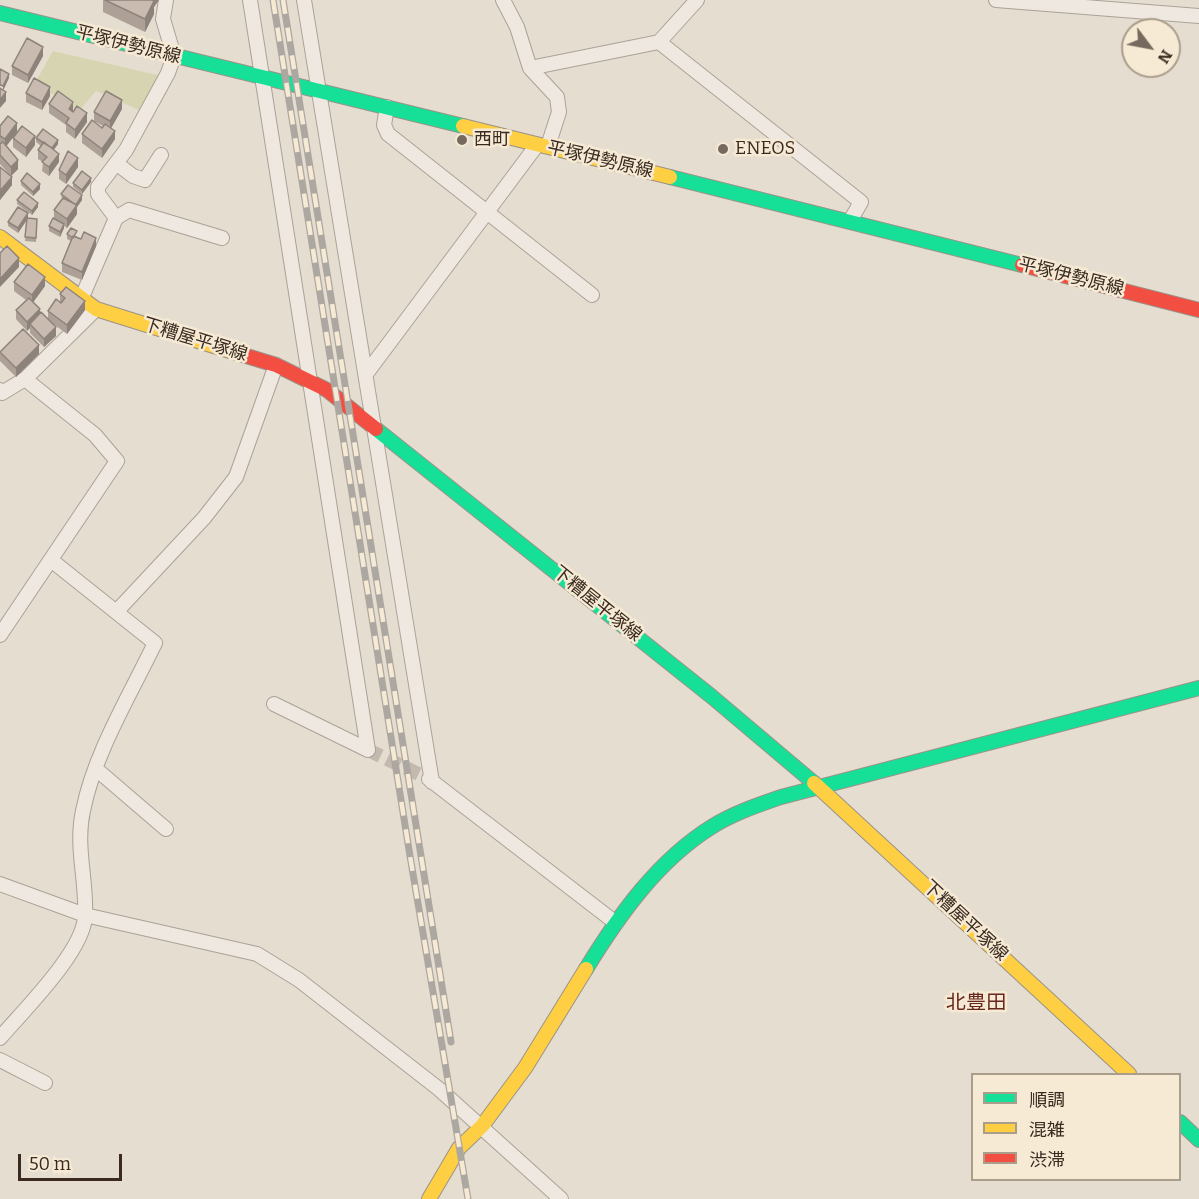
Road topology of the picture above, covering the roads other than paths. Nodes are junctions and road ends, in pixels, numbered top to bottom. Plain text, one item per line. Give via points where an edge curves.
1 (166, 0) edge
2 (250, 0) edge
3 (304, 0) edge
4 (503, 0) edge
5 (697, 0) edge
6 (996, 0) edge
7 (0, 13) edge
8 (1199, 16) edge
9 (658, 42) junction
10 (174, 56) junction
11 (530, 68) junction
12 (263, 77) junction
13 (317, 90) junction
14 (387, 107) junction
15 (542, 146) junction
16 (161, 155) dead end
17 (117, 163) junction
18 (487, 213) junction
19 (116, 218) junction
20 (850, 222) junction
21 (0, 237) edge
22 (222, 238) dead end
23 (592, 295) dead end
24 (82, 297) junction
25 (96, 309) junction
26 (1199, 310) edge
27 (276, 365) junction
28 (366, 374) junction
29 (25, 378) junction
30 (309, 379) junction
31 (0, 390) edge
32 (372, 425) junction
33 (51, 560) junction
34 (117, 611) junction
35 (0, 635) edge
36 (1199, 688) edge
37 (274, 704) dead end
38 (96, 769) junction
39 (819, 787) junction
40 (166, 830) dead end
41 (0, 884) edge
42 (85, 915) junction
43 (616, 923) junction
44 (0, 1038) edge
45 (0, 1060) edge
46 (1128, 1073) edge
47 (45, 1083) dead end
48 (1181, 1124) edge
49 (482, 1126) junction
50 (1199, 1140) edge
51 (429, 1199) edge
52 (561, 1199) edge

1 - 10 street via 163,19
2 - 12 street
3 - 13 street
4 - 11 street via 517,27
5 - 9 street
6 - 8 street
7 - 10 main road, 平塚伊勢原線
9 - 11 street
9 - 20 street via 861,202
10 - 12 main road, 平塚伊勢原線
10 - 17 street
11 - 15 street via 557,97 559,112
12 - 13 main road, 平塚伊勢原線
12 - 30 street
13 - 14 main road, 平塚伊勢原線
13 - 28 street
14 - 15 main road, 平塚伊勢原線
14 - 18 street via 384,125 388,134
15 - 18 street
15 - 20 main road, 平塚伊勢原線
16 - 17 street via 145,180
17 - 19 street via 98,187 98,194
18 - 23 street
18 - 28 street
19 - 22 street via 129,210
19 - 24 street
20 - 26 main road, 平塚伊勢原線
21 - 24 main road, 下糟屋平塚線
24 - 25 main road, 下糟屋平塚線
25 - 27 main road, 下糟屋平塚線
25 - 29 street
27 - 30 main road, 下糟屋平塚線
27 - 34 street via 236,477 197,526
28 - 32 street
29 - 31 street via 2,393
29 - 33 street via 95,435 117,461
30 - 32 main road, 下糟屋平塚線
30 - 37 street via 368,750
32 - 39 main road, 下糟屋平塚線 via 703,689
32 - 43 street via 430,780
33 - 34 street
33 - 35 street
34 - 38 street via 155,643
36 - 39 main road
38 - 40 street
38 - 42 street via 78,839
39 - 43 main road via 738,812 704,832 654,876
39 - 46 main road, 下糟屋平塚線
41 - 42 street
42 - 44 street via 84,931 50,981
42 - 49 street via 257,954 299,980
43 - 49 main road via 537,1049
45 - 47 street
48 - 50 main road
49 - 51 main road via 482,1135 451,1178 439,1185
49 - 52 street

